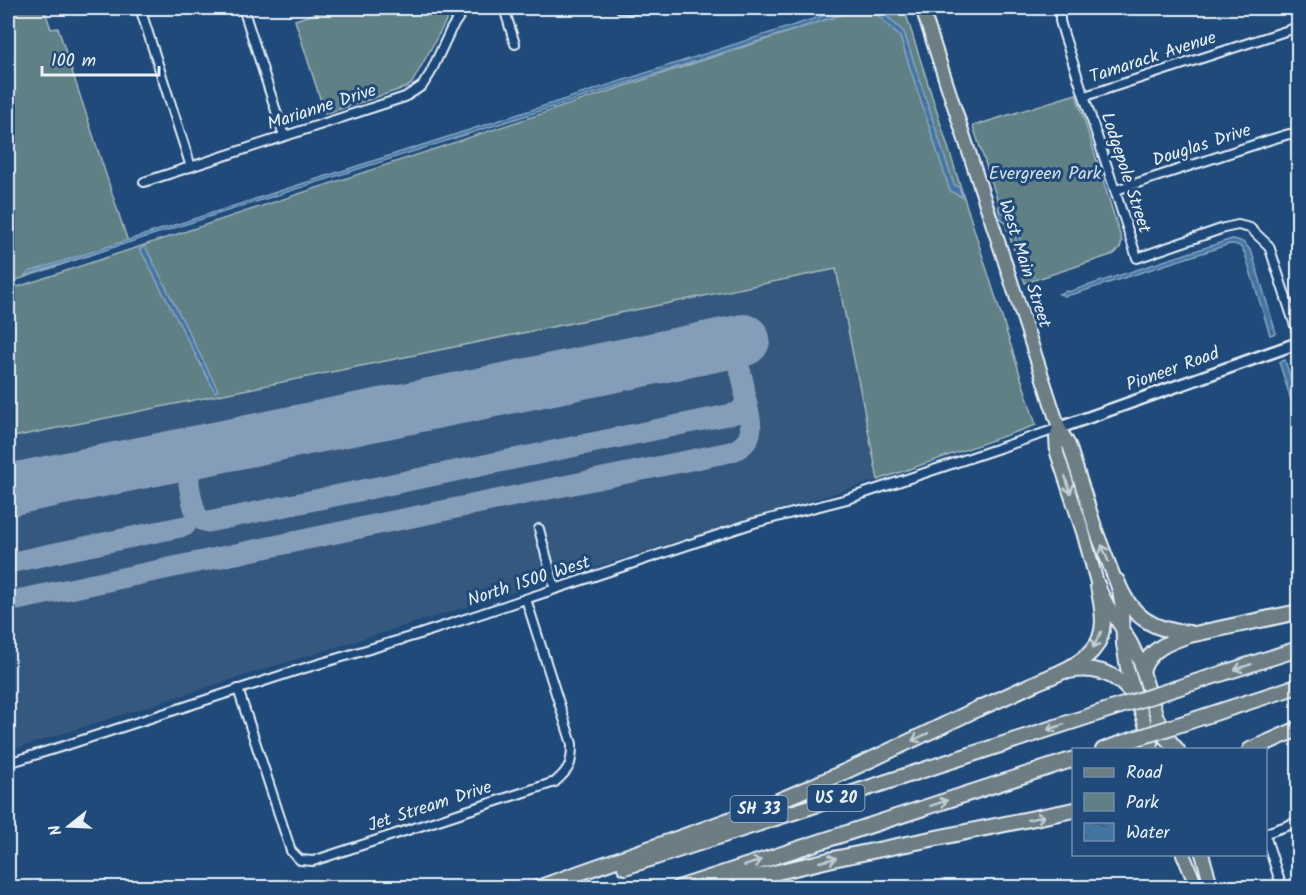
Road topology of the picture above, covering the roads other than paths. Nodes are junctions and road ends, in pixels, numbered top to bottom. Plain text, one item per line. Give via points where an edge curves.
1 (140, 8) edge
2 (243, 8) edge
3 (465, 8) edge
4 (504, 8) edge
5 (620, 8) edge
6 (638, 8) edge
7 (922, 8) edge
8 (1060, 8) edge
9 (1299, 27) edge
10 (515, 44) dead end
11 (1085, 96) junction
12 (1299, 135) edge
13 (284, 136) junction
14 (191, 167) junction
15 (144, 182) dead end
16 (1116, 190) junction
17 (1299, 335) edge
18 (1299, 343) edge
19 (1059, 428) junction
20 (539, 529) dead end
21 (1117, 581) junction
22 (1098, 586) junction
23 (555, 589) junction
24 (526, 599) junction
25 (1299, 612) edge
26 (1123, 630) junction
27 (1201, 632) junction
28 (1299, 649) edge
29 (1143, 669) junction
30 (1055, 674) junction
31 (1299, 686) edge
32 (238, 690) junction
33 (1139, 705) junction
34 (1158, 721) junction
35 (1299, 729) edge
36 (1151, 746) edge
37 (1108, 748) edge
38 (1167, 748) edge
39 (1175, 748) edge
40 (1255, 748) edge
41 (1072, 760) edge
42 (8, 763) edge
43 (1072, 810) edge
44 (1299, 822) edge
45 (1267, 833) edge
46 (1267, 841) edge
47 (1183, 856) edge
48 (1202, 856) edge
49 (538, 888) edge
50 (561, 888) edge
51 (678, 888) edge
52 (710, 888) edge
53 (1197, 888) edge
54 (1212, 888) edge
55 (1282, 888) edge

1 - 14 street
2 - 13 street
3 - 13 street, Marianne Drive via 422,86 405,97
4 - 10 street
5 - 6 street
7 - 19 main road, West Main Street
8 - 11 street, Lodgepole Street via 1060,21
9 - 11 street, Tamarack Avenue
11 - 16 street, Lodgepole Street
12 - 16 street, Douglas Drive via 1269,140
13 - 14 street, Marianne Drive
14 - 15 street, Marianne Drive
16 - 17 street, Lodgepole Street via 1137,258 1224,228 1250,228 1269,246
18 - 19 street, Pioneer Road
21 -> 19 main road, West Main Street via 1069,445
19 -> 22 main road, West Main Street via 1057,453
19 - 23 street, North 1500 West via 847,499 754,523
20 - 23 street
21 - 26 main road, West Main Street
21 - 27 highway via 1124,598 1144,620 1171,631
22 - 26 main road, West Main Street
22 -> 30 highway via 1103,620 1099,640 1081,660
23 - 24 street, North 1500 West
24 - 32 street, North 1500 West
24 - 32 street, Jet Stream Drive via 572,744 567,772 555,782 313,861 300,860 291,851
25 - 27 highway
26 - 29 main road, West Main Street
26 - 33 main road, West Main Street via 1127,668
27 - 29 highway via 1160,648 1148,657
28 -> 50 highway, US 20, bridge
29 - 34 main road, West Main Street
30 - 33 highway, SH 33 via 1098,670 1122,682
30 -> 49 highway, SH 33 via 775,802
31 - 37 highway, bridge
32 - 42 street, North 1500 West
33 - 36 main road, West Main Street / SH 33
34 - 38 main road, West Main Street
34 - 39 highway
35 - 40 highway
51 -> 41 highway, US 20
52 -> 43 highway
44 - 45 street
46 - 55 street
47 - 53 main road
48 - 54 main road

